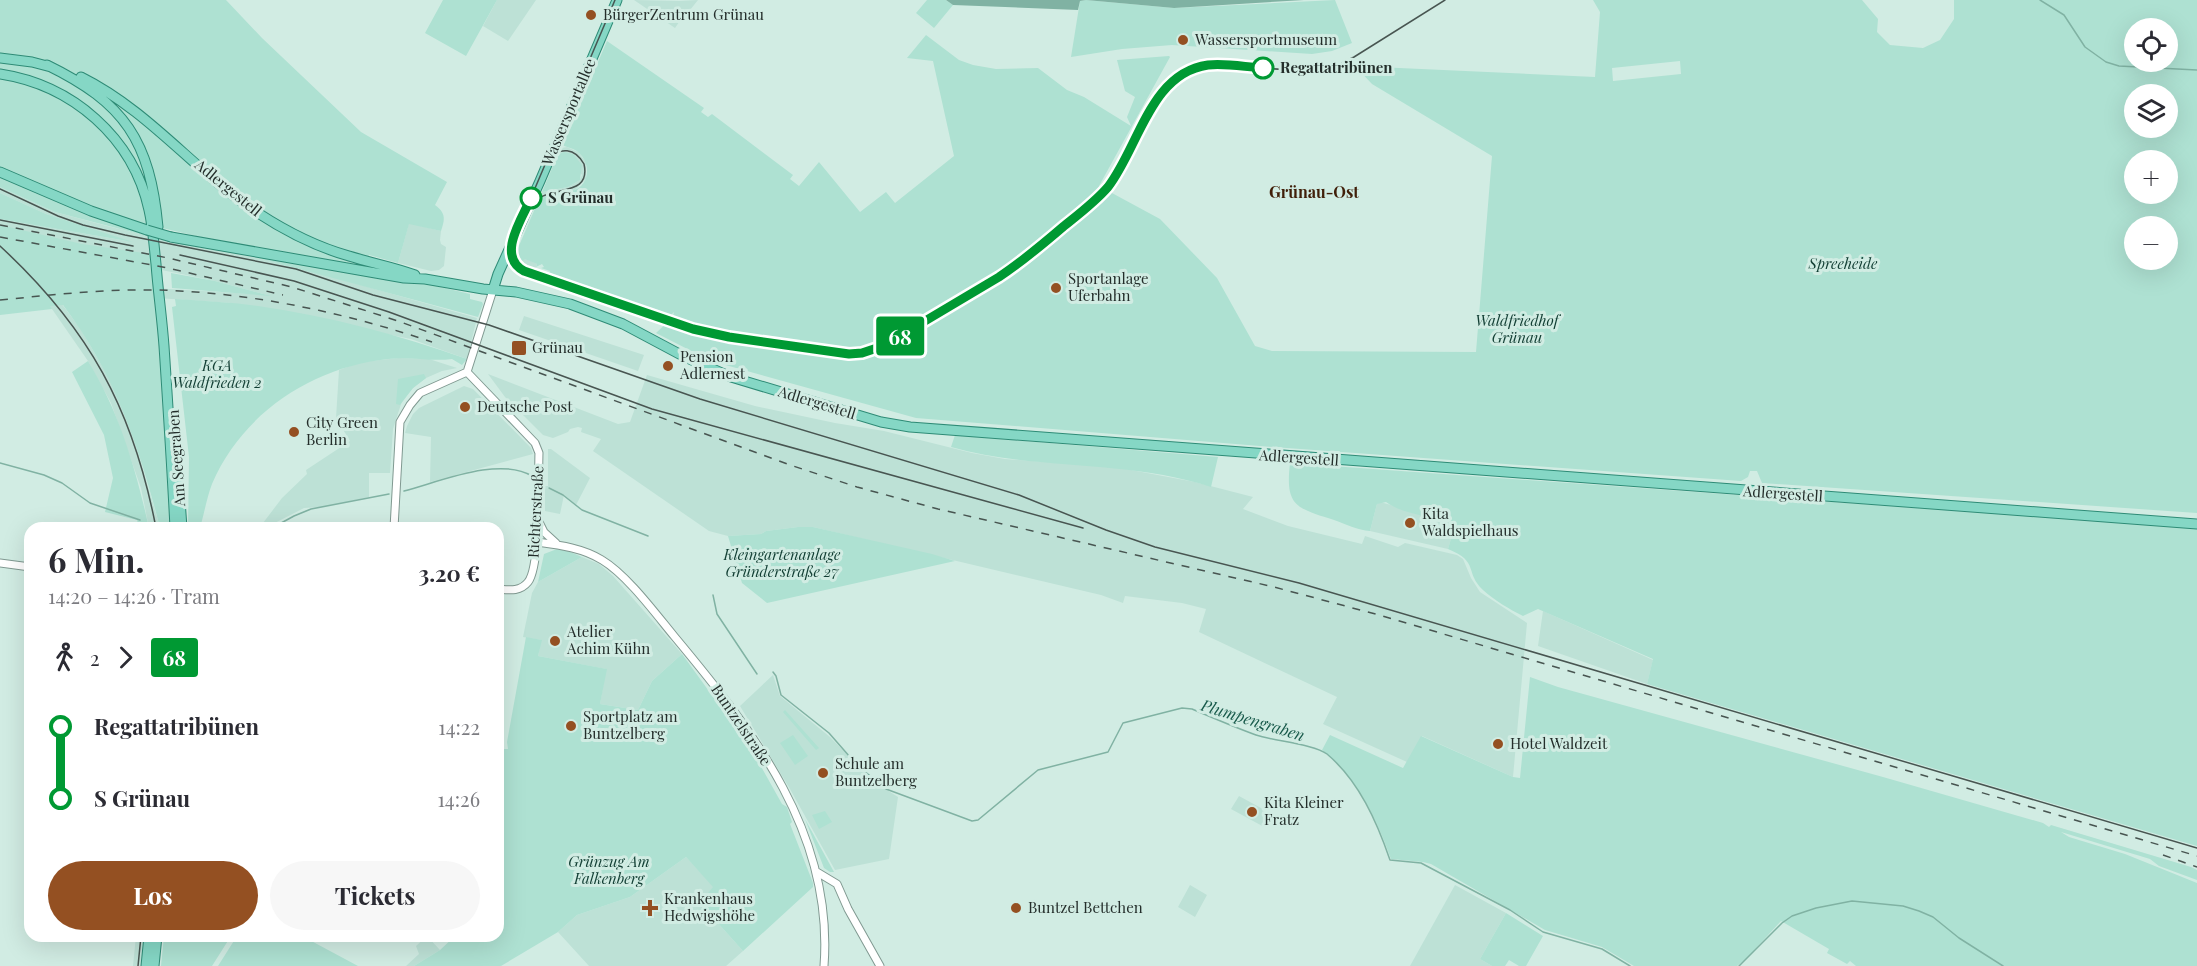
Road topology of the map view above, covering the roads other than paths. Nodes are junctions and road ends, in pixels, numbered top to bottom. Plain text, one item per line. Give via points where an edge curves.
1 (617, 0) edge
2 (0, 58) edge
3 (47, 65) junction
4 (0, 74) edge
5 (0, 172) edge
6 (425, 279) junction
7 (493, 290) junction
8 (467, 372) junction
9 (170, 389) junction
10 (538, 520) junction
11 (175, 522) edge
12 (181, 522) edge
13 (394, 522) edge
14 (2197, 524) edge
15 (537, 542) junction
16 (561, 545) junction
17 (0, 563) edge
18 (24, 566) edge
19 (504, 590) edge
20 (818, 872) junction
21 (148, 942) edge
22 (156, 942) edge
23 (146, 966) edge
24 (154, 966) edge
25 (824, 966) edge
26 (880, 966) edge

1 - 7 main road, Wassersportallee
2 - 3 main road, Adlergestell
3 - 6 main road, Adlergestell via 75,74 129,106 241,201 274,223 336,252
3 - 9 main road, Adlergestell via 80,82 111,107 126,123 147,162 156,205
4 - 9 main road via 44,86 83,107 112,135 135,170 152,222
5 - 6 main road, Adlergestell, bridge via 91,211 171,237
6 - 7 main road, Adlergestell
7 - 8 street
7 - 14 main road, Adlergestell via 533,295 586,309 731,377 910,427
8 - 10 street, Richterstraße via 538,449
8 - 13 street via 420,393 400,422
9 - 11 main road, Am Seegraben
9 - 12 main road, Am Seegraben
10 - 15 street, Richterstraße
10 - 16 street, Buntzelstraße via 549,538
15 - 16 street, Buntzelstraße
15 - 19 street, Richterstraße via 532,574 526,584
16 - 20 street, Buntzelstraße via 602,559 616,572 735,710 791,803
17 - 18 street
20 - 25 street, Buntzelstraße via 825,928
20 - 26 street via 837,884
21 - 23 main road
22 - 24 main road

